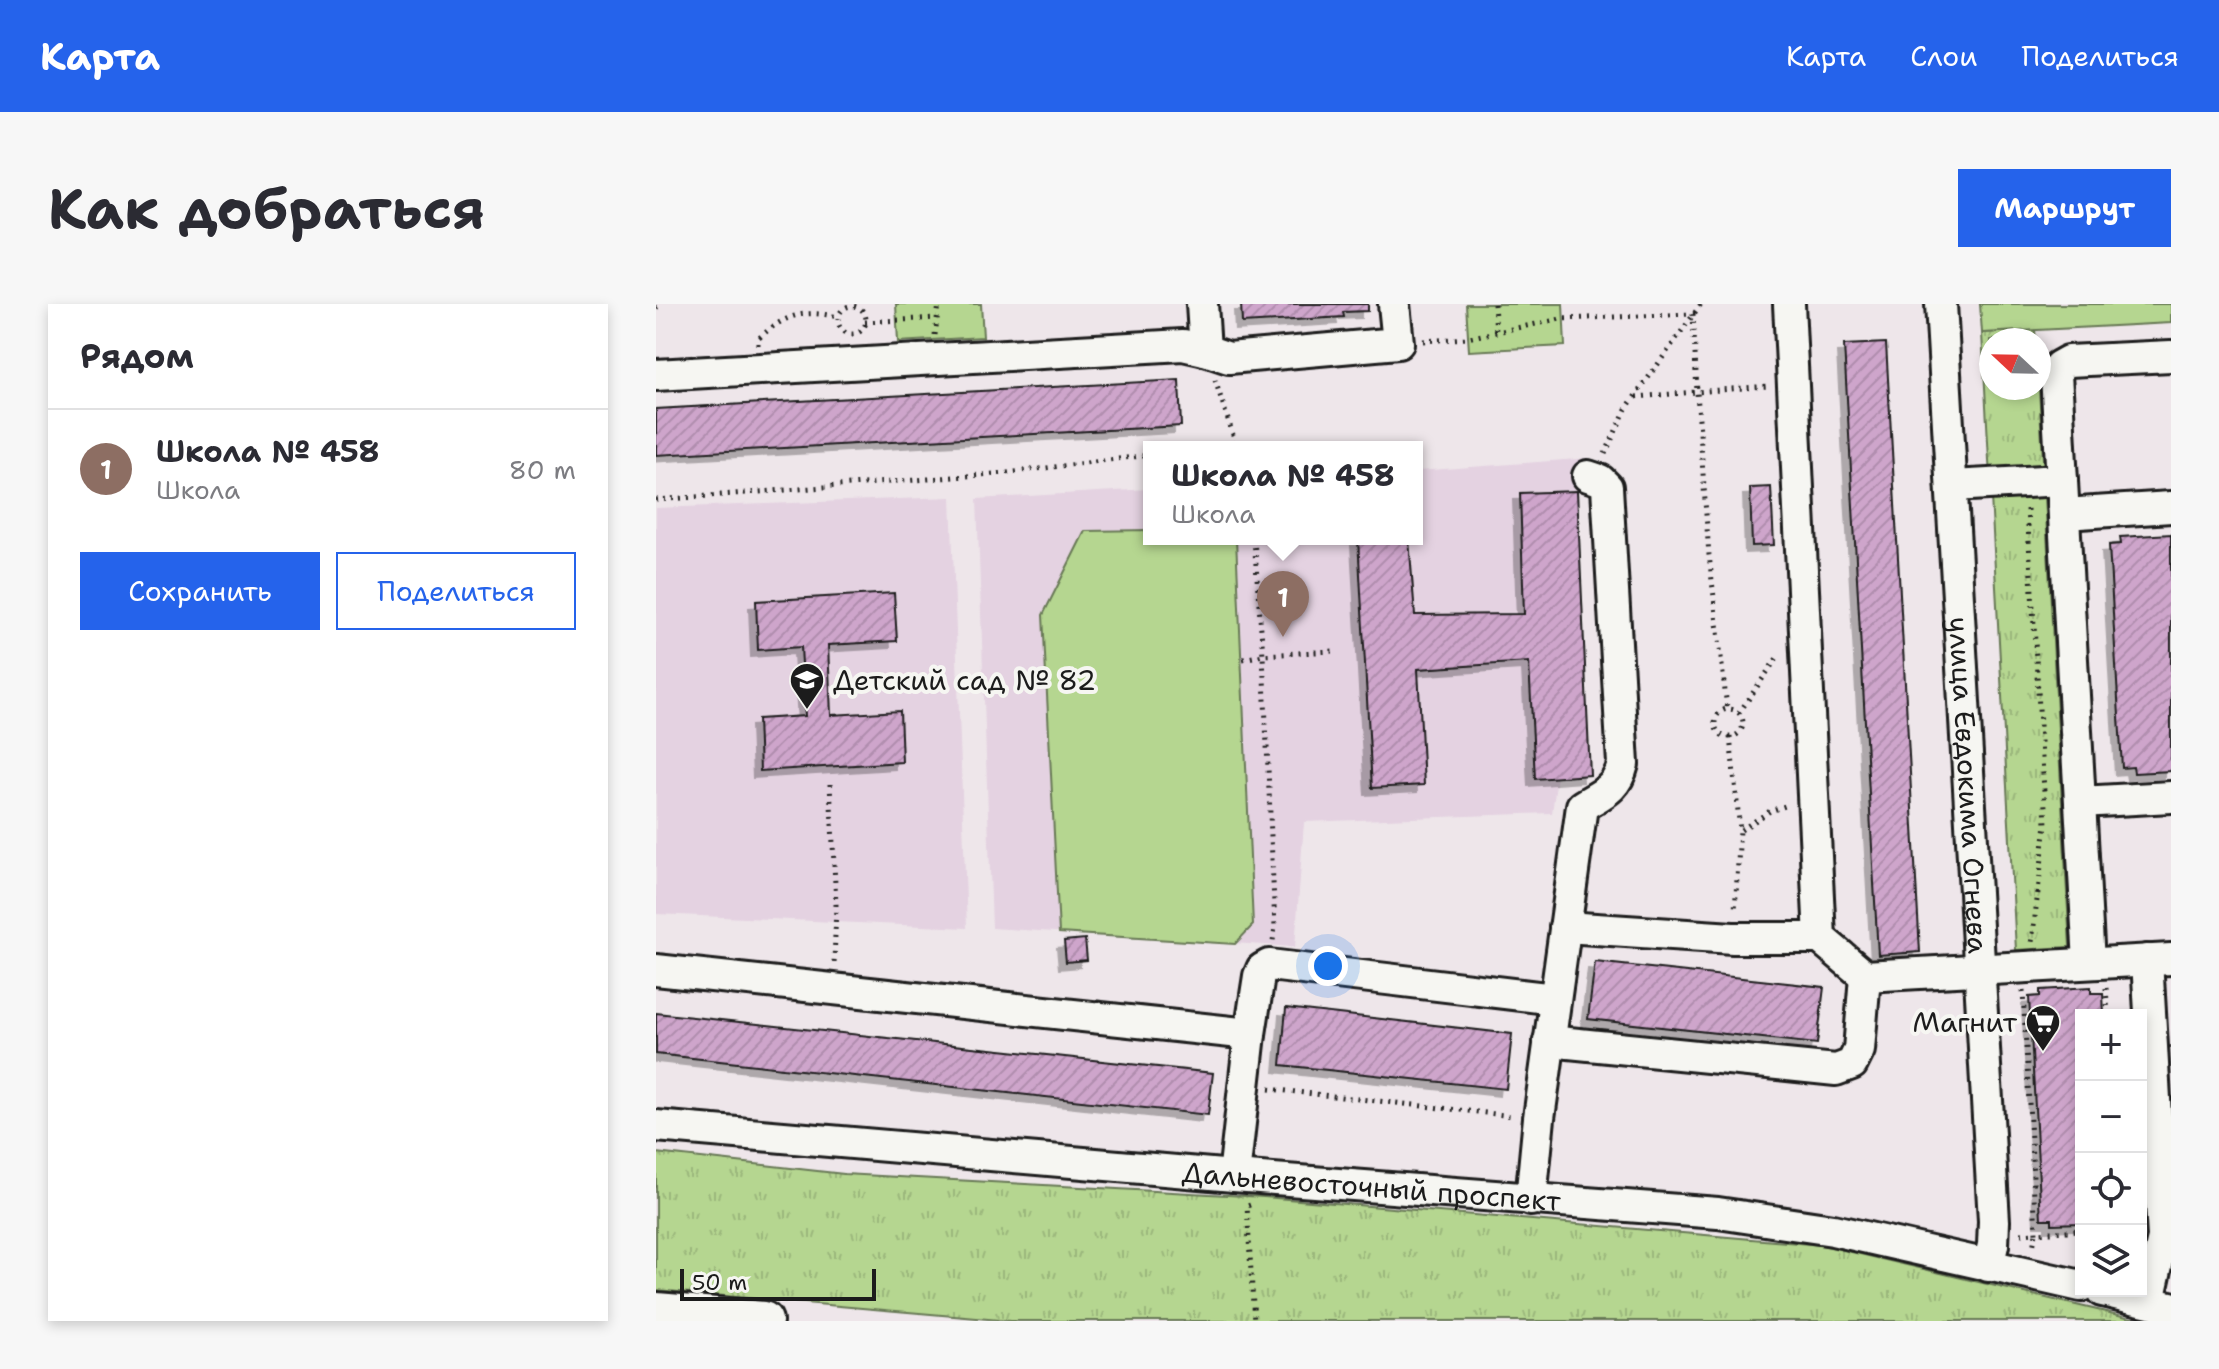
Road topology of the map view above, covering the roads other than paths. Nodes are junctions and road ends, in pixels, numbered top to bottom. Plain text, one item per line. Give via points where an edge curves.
1 (1202, 304) edge
2 (1394, 304) edge
3 (1789, 304) edge
4 (1941, 304) edge
5 (1205, 350) junction
6 (2171, 356) edge
7 (656, 375) edge
8 (1594, 478) road end
9 (2062, 480) junction
10 (1952, 486) junction
11 (2171, 507) edge
12 (2064, 514) junction
13 (2171, 797) edge
14 (2080, 802) junction
15 (1565, 927) junction
16 (1820, 938) junction
17 (2159, 959) edge
18 (2089, 963) junction
19 (656, 970) edge
20 (1980, 970) junction
21 (1865, 976) junction
22 (1555, 999) junction
23 (1250, 1034) junction
24 (1549, 1041) junction
25 (656, 1126) edge
26 (1234, 1176) junction
27 (1531, 1200) junction
28 (2167, 1233) edge
29 (1988, 1266) junction
30 (2075, 1285) edge
31 (2129, 1297) edge
32 (2160, 1304) edge
33 (656, 1312) edge
34 (763, 1321) edge

1 - 5 street
2 - 5 street via 1398,343 1229,358
3 - 16 street
4 - 10 street, улица Евдокима Огнева
5 - 7 street via 1183,345
6 - 9 street via 2068,361 2059,366
8 - 15 street via 1607,487 1623,764 1610,790 1582,806
9 - 10 street
9 - 12 street
10 - 20 street, улица Евдокима Огнева
11 - 12 street
12 - 14 street
13 - 14 street
14 - 18 street
15 - 16 street
15 - 22 street
16 - 21 street
17 - 18 street
17 - 28 street
18 - 20 street
19 - 23 street
20 - 21 street
20 - 29 street, улица Евдокима Огнева via 1994,1221
21 - 24 street via 1859,1050 1852,1064 1836,1070
22 - 23 street via 1269,965 1259,976
22 - 24 street
23 - 26 street
24 - 27 street
25 - 26 street, Дальневосточный проспект
26 - 27 street, Дальневосточный проспект
27 - 29 street, Дальневосточный проспект via 1718,1213 1833,1230
28 - 32 street
29 - 30 street, Дальневосточный проспект
31 - 32 street
33 - 34 main road

